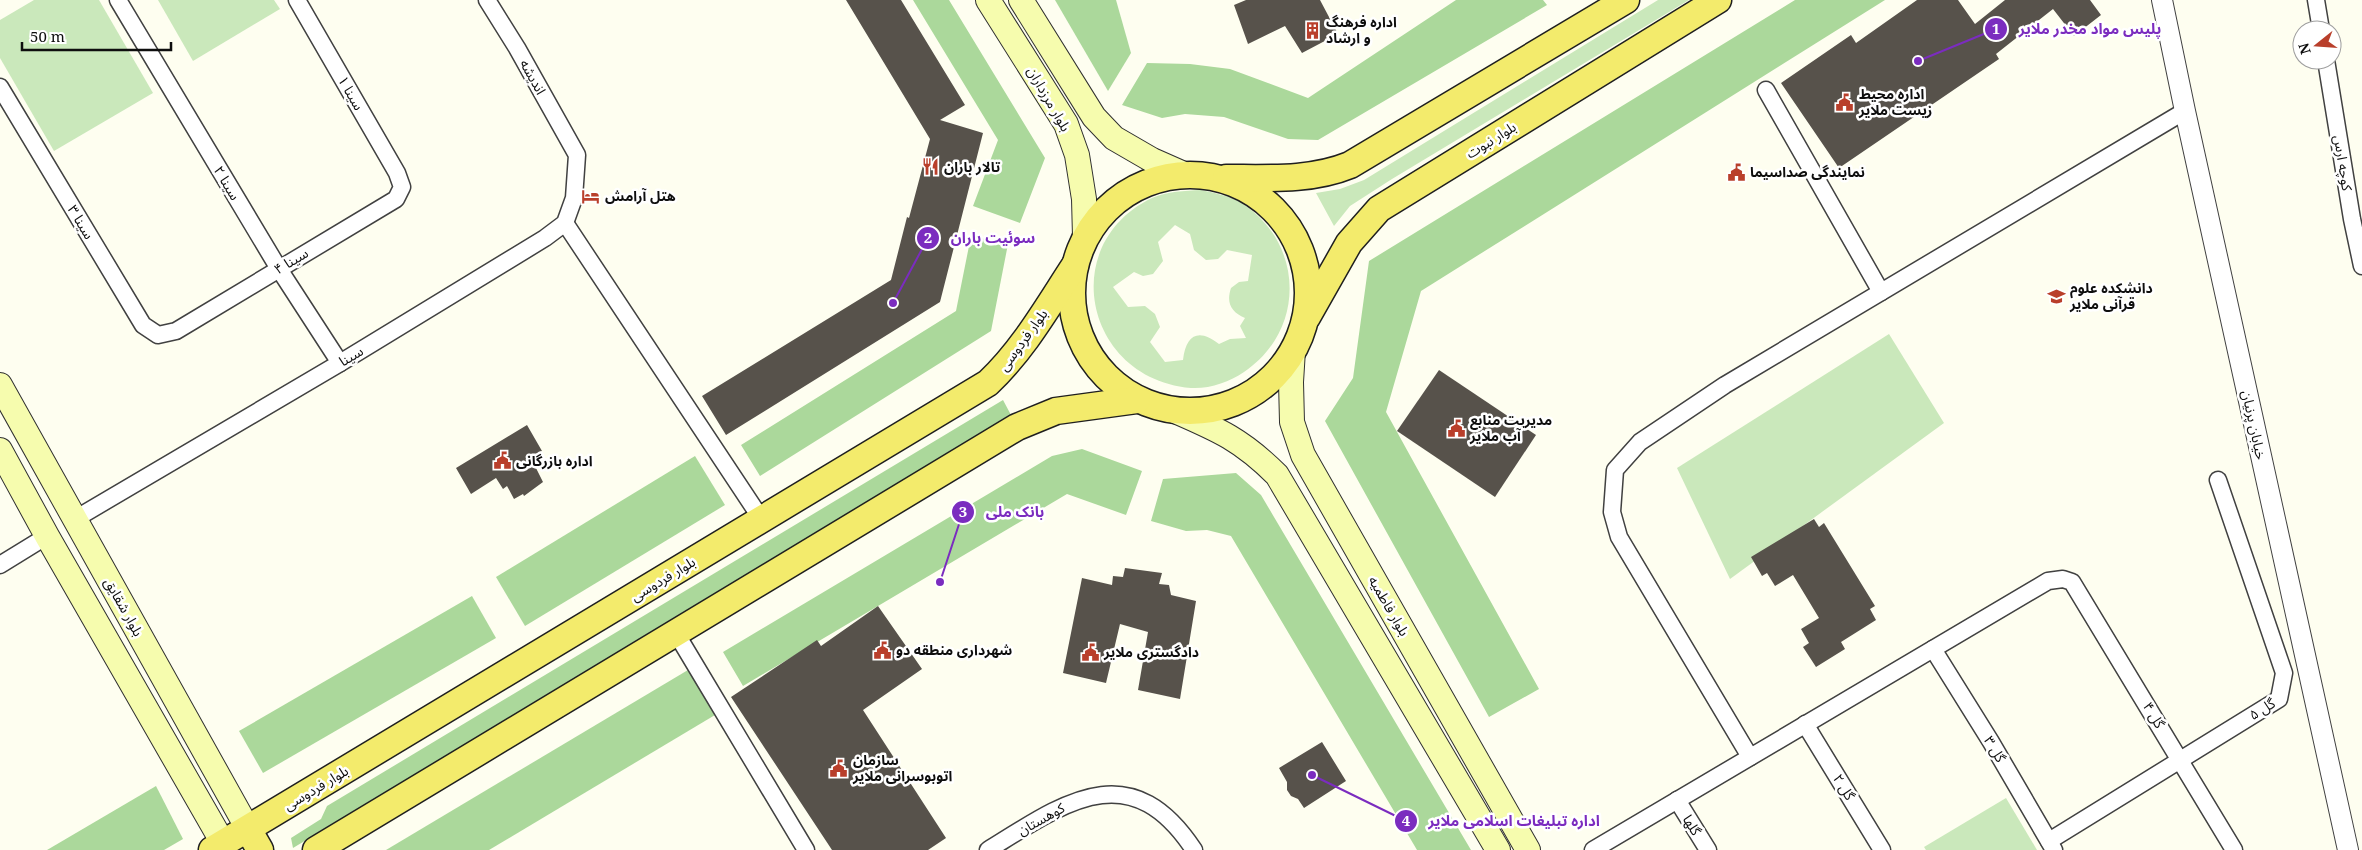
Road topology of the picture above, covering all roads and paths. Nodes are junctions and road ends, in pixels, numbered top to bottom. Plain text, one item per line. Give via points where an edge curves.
1 (118, 0) edge
2 (298, 0) edge
3 (486, 0) edge
4 (988, 0) edge
5 (1021, 0) edge
6 (1626, 0) edge
7 (1718, 0) edge
8 (2162, 0) edge
9 (2316, 0) edge
10 (2319, 20) edge
11 (2328, 70) edge
12 (1766, 90) dead end
13 (1, 93) edge
14 (2185, 111) junction
15 (1186, 175) junction
16 (1217, 178) junction
17 (402, 187) joint
18 (565, 223) junction
19 (1086, 236) junction
20 (1075, 265) junction
21 (2362, 266) edge
22 (279, 269) junction
23 (1881, 292) junction
24 (1304, 322) junction
25 (176, 330) joint
26 (1293, 350) junction
27 (340, 363) junction
28 (0, 385) edge
29 (1137, 400) junction
30 (1175, 411) junction
31 (0, 450) edge
32 (2218, 480) dead end
33 (75, 519) junction
34 (762, 520) junction
35 (47, 536) junction
36 (0, 564) edge
37 (676, 633) junction
38 (1933, 649) junction
39 (1805, 724) junction
40 (1750, 757) junction
41 (2180, 760) junction
42 (1677, 800) junction
43 (254, 839) edge
44 (2051, 845) edge
45 (221, 848) edge
46 (316, 850) edge
47 (806, 850) edge
48 (988, 850) edge
49 (1194, 850) edge
50 (1498, 850) edge
51 (1528, 850) edge
52 (1593, 850) edge
53 (1708, 850) edge
54 (1882, 850) edge
55 (2234, 850) edge
56 (2348, 850) edge

1 - 22 street, سینا ۲
2 - 17 street, سینا ۱
3 - 18 street, اندیشه via 577,155 574,198
4 - 19 main road, بلوار مرزداران via 1066,124 1077,155
5 - 15 main road, بلوار مرزداران via 1094,117 1114,138
6 - 16 main road via 1350,165 1304,176
7 - 24 main road, بلوار نبوت via 1379,209 1349,243
8 - 14 street, خیابان پرنیان
9 - 10 street
11 - 21 street, کوچه ارس
12 - 23 street
13 - 25 street, سینا ۳ via 143,325 158,335
14 - 23 street
14 - 56 street, خیابان پرنیان
15 - 16 main road
15 - 19 main road via 1156,180 1128,192 1104,212
16 - 24 main road via 1242,187 1264,202 1283,221 1297,243 1307,286
17 - 22 street, سینا ۴ via 396,198
18 - 27 street, سینا
18 - 34 street
19 - 20 main road
20 - 29 main road via 1071,297 1077,328 1090,358 1111,382
20 - 34 main road, بلوار فردوسی via 1005,368 988,383
22 - 25 street, سینا ۴
22 - 27 street, سینا ۲
23 - 40 street via 1718,390 1640,442 1615,470 1612,512 1619,537
24 - 26 main road
26 - 30 main road via 1277,374 1256,392 1239,401 1203,411
26 - 51 main road, بلوار فاطمیه via 1292,422 1303,455
27 - 33 street, سینا
28 - 33 main road, بلوار شقایق
29 - 30 main road
29 - 37 main road via 1056,411 1017,427
30 - 50 main road via 1229,435 1256,454 1277,475
31 - 35 main road
32 - 41 street, گل ۵ via 2284,673 2279,699
33 - 35 main road
33 - 43 main road, بلوار شقایق
34 - 43 main road, بلوار فردوسی
35 - 36 street
35 - 45 main road
37 - 46 main road
37 - 47 street
38 - 39 street
38 - 41 street, گل ۴ via 2048,581 2063,579 2072,582
38 - 44 street, گل ۳
39 - 40 street
39 - 54 street, گل ۲
40 - 42 street
41 - 44 street, گل ۵
41 - 55 street, گل ۴
42 - 52 street
42 - 53 street, گلها
43 - 45 main road, بلوار فردوسی
48 - 49 street, کوهستان via 1056,808 1095,795 1120,794 1154,805 1182,832

